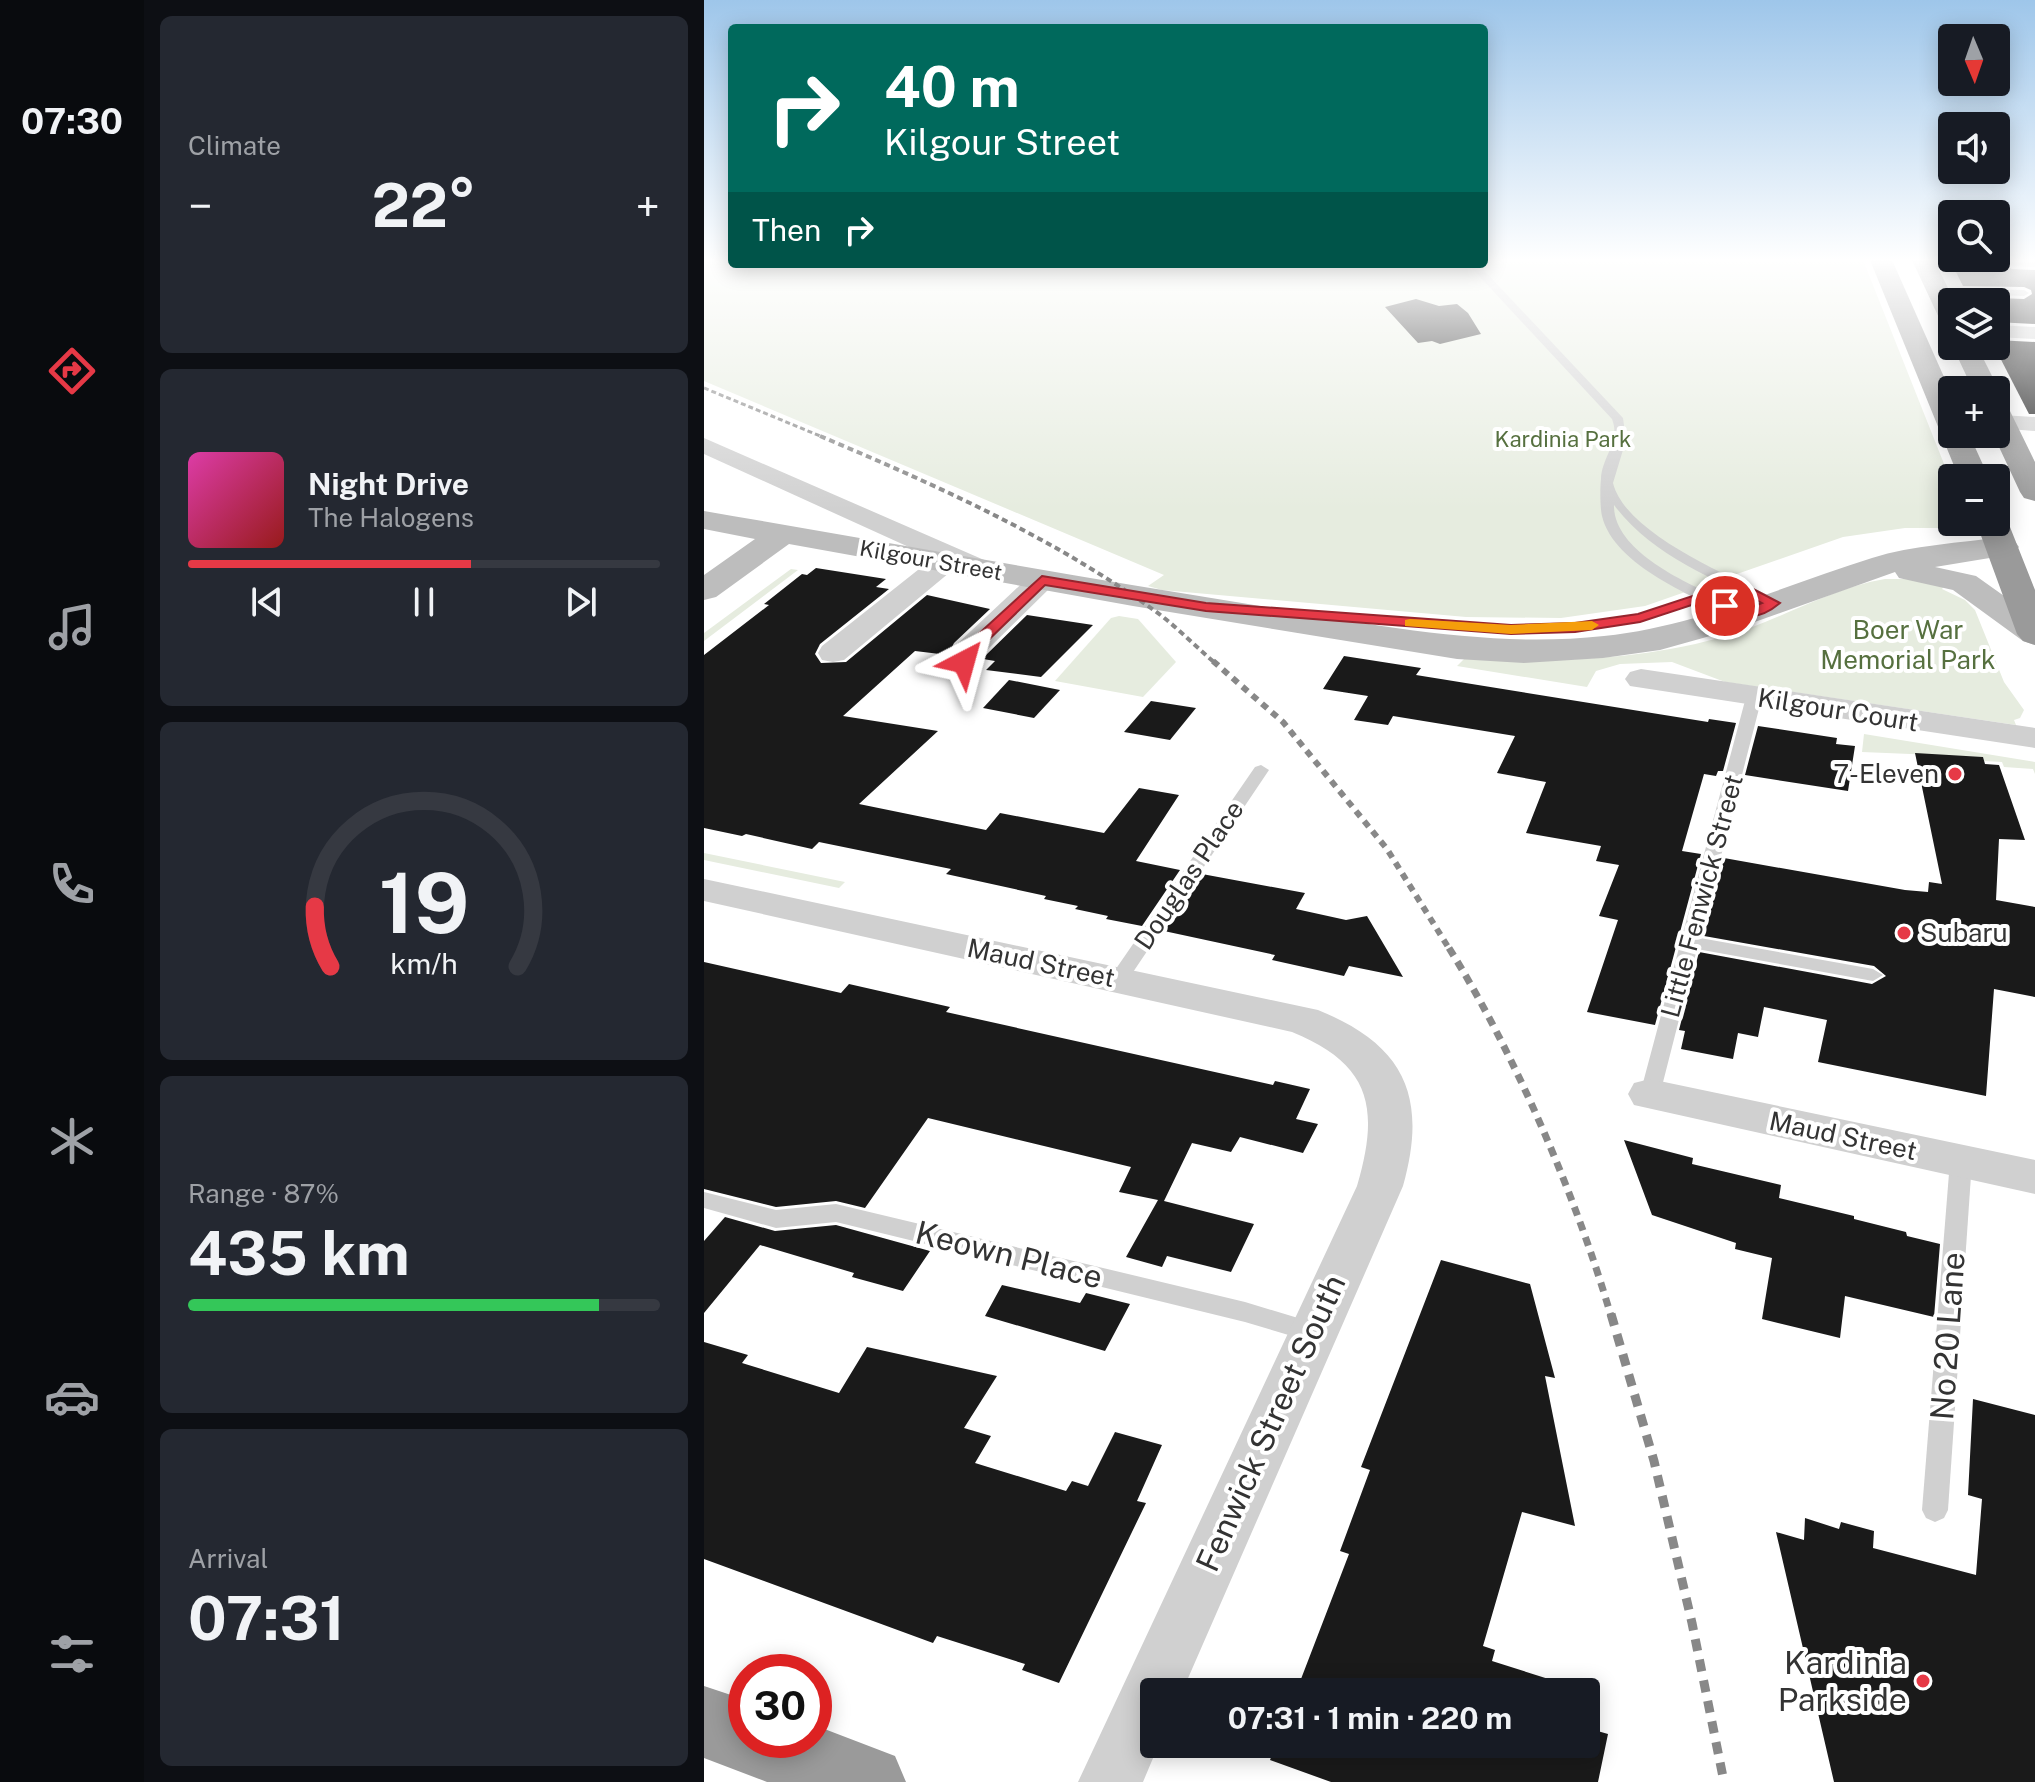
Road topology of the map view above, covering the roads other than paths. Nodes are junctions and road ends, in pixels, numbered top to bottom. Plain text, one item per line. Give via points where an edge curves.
1 (1545, 343) edge
2 (1916, 343) edge
3 (1938, 394) edge
4 (2010, 418) edge
5 (2035, 424) edge
6 (2010, 439) edge
7 (704, 445) edge
8 (1609, 490) junction
9 (801, 491) junction
10 (2035, 492) edge
11 (704, 520) edge
12 (784, 533) junction
13 (2010, 539) edge
14 (945, 562) junction
15 (981, 569) junction
16 (1868, 569) junction
17 (1042, 580) junction
18 (704, 590) edge
19 (1740, 600) junction
20 (2035, 634) edge
21 (833, 653) dead end
22 (959, 658) dead end
23 (1641, 679) dead end
24 (1754, 697) junction
25 (2035, 738) edge
26 (1261, 770) dead end
27 (704, 890) edge
28 (1690, 942) junction
29 (1873, 975) dead end
30 (1118, 980) junction
31 (1369, 1059) joint
32 (1650, 1094) joint
33 (1961, 1161) junction
34 (2035, 1177) edge
35 (704, 1200) edge
36 (1312, 1332) junction
37 (1935, 1510) dead end
38 (704, 1722) edge
39 (728, 1731) edge
40 (803, 1758) edge
41 (869, 1782) edge
42 (1110, 1782) edge

1 - 8 lane via 1617,418 1621,437 1606,480
2 - 3 highway
4 - 5 street
6 - 10 highway
7 - 9 street
8 - 19 lane via 1659,545
8 - 19 lane via 1608,516 1628,546 1659,571
9 - 12 street via 806,509
9 - 15 street
11 - 12 street, Kilgour Street
12 - 14 street, Kilgour Street
12 - 18 street
13 - 16 street, Kilgour Street
13 - 19 street, Kilgour Street via 1878,543 1808,560
13 - 20 highway
14 - 15 street, Kilgour Street
14 - 21 street
15 - 17 street, Kilgour Street
16 - 19 street, Kilgour Street
16 - 20 street via 1964,583
17 - 19 street, Kilgour Street via 1457,648 1524,652 1660,639
17 - 22 street
23 - 24 street, Kilgour Court
24 - 25 street, Kilgour Court
24 - 28 lane, Little Fenwick Street
26 - 30 lane, Douglas Place
27 - 30 street, Maud Street
28 - 29 lane
28 - 32 lane, Little Fenwick Street
30 - 31 street, Maud Street via 1313,1024 1349,1040
31 - 36 street, Fenwick Street South via 1389,1103 1387,1167
32 - 33 street, Maud Street
33 - 34 street, Maud Street
33 - 37 lane, No 20 Lane
35 - 36 lane, Keown Place via 776,1219 836,1213
36 - 42 street, Fenwick Street South
38 - 39 highway
40 - 41 highway

